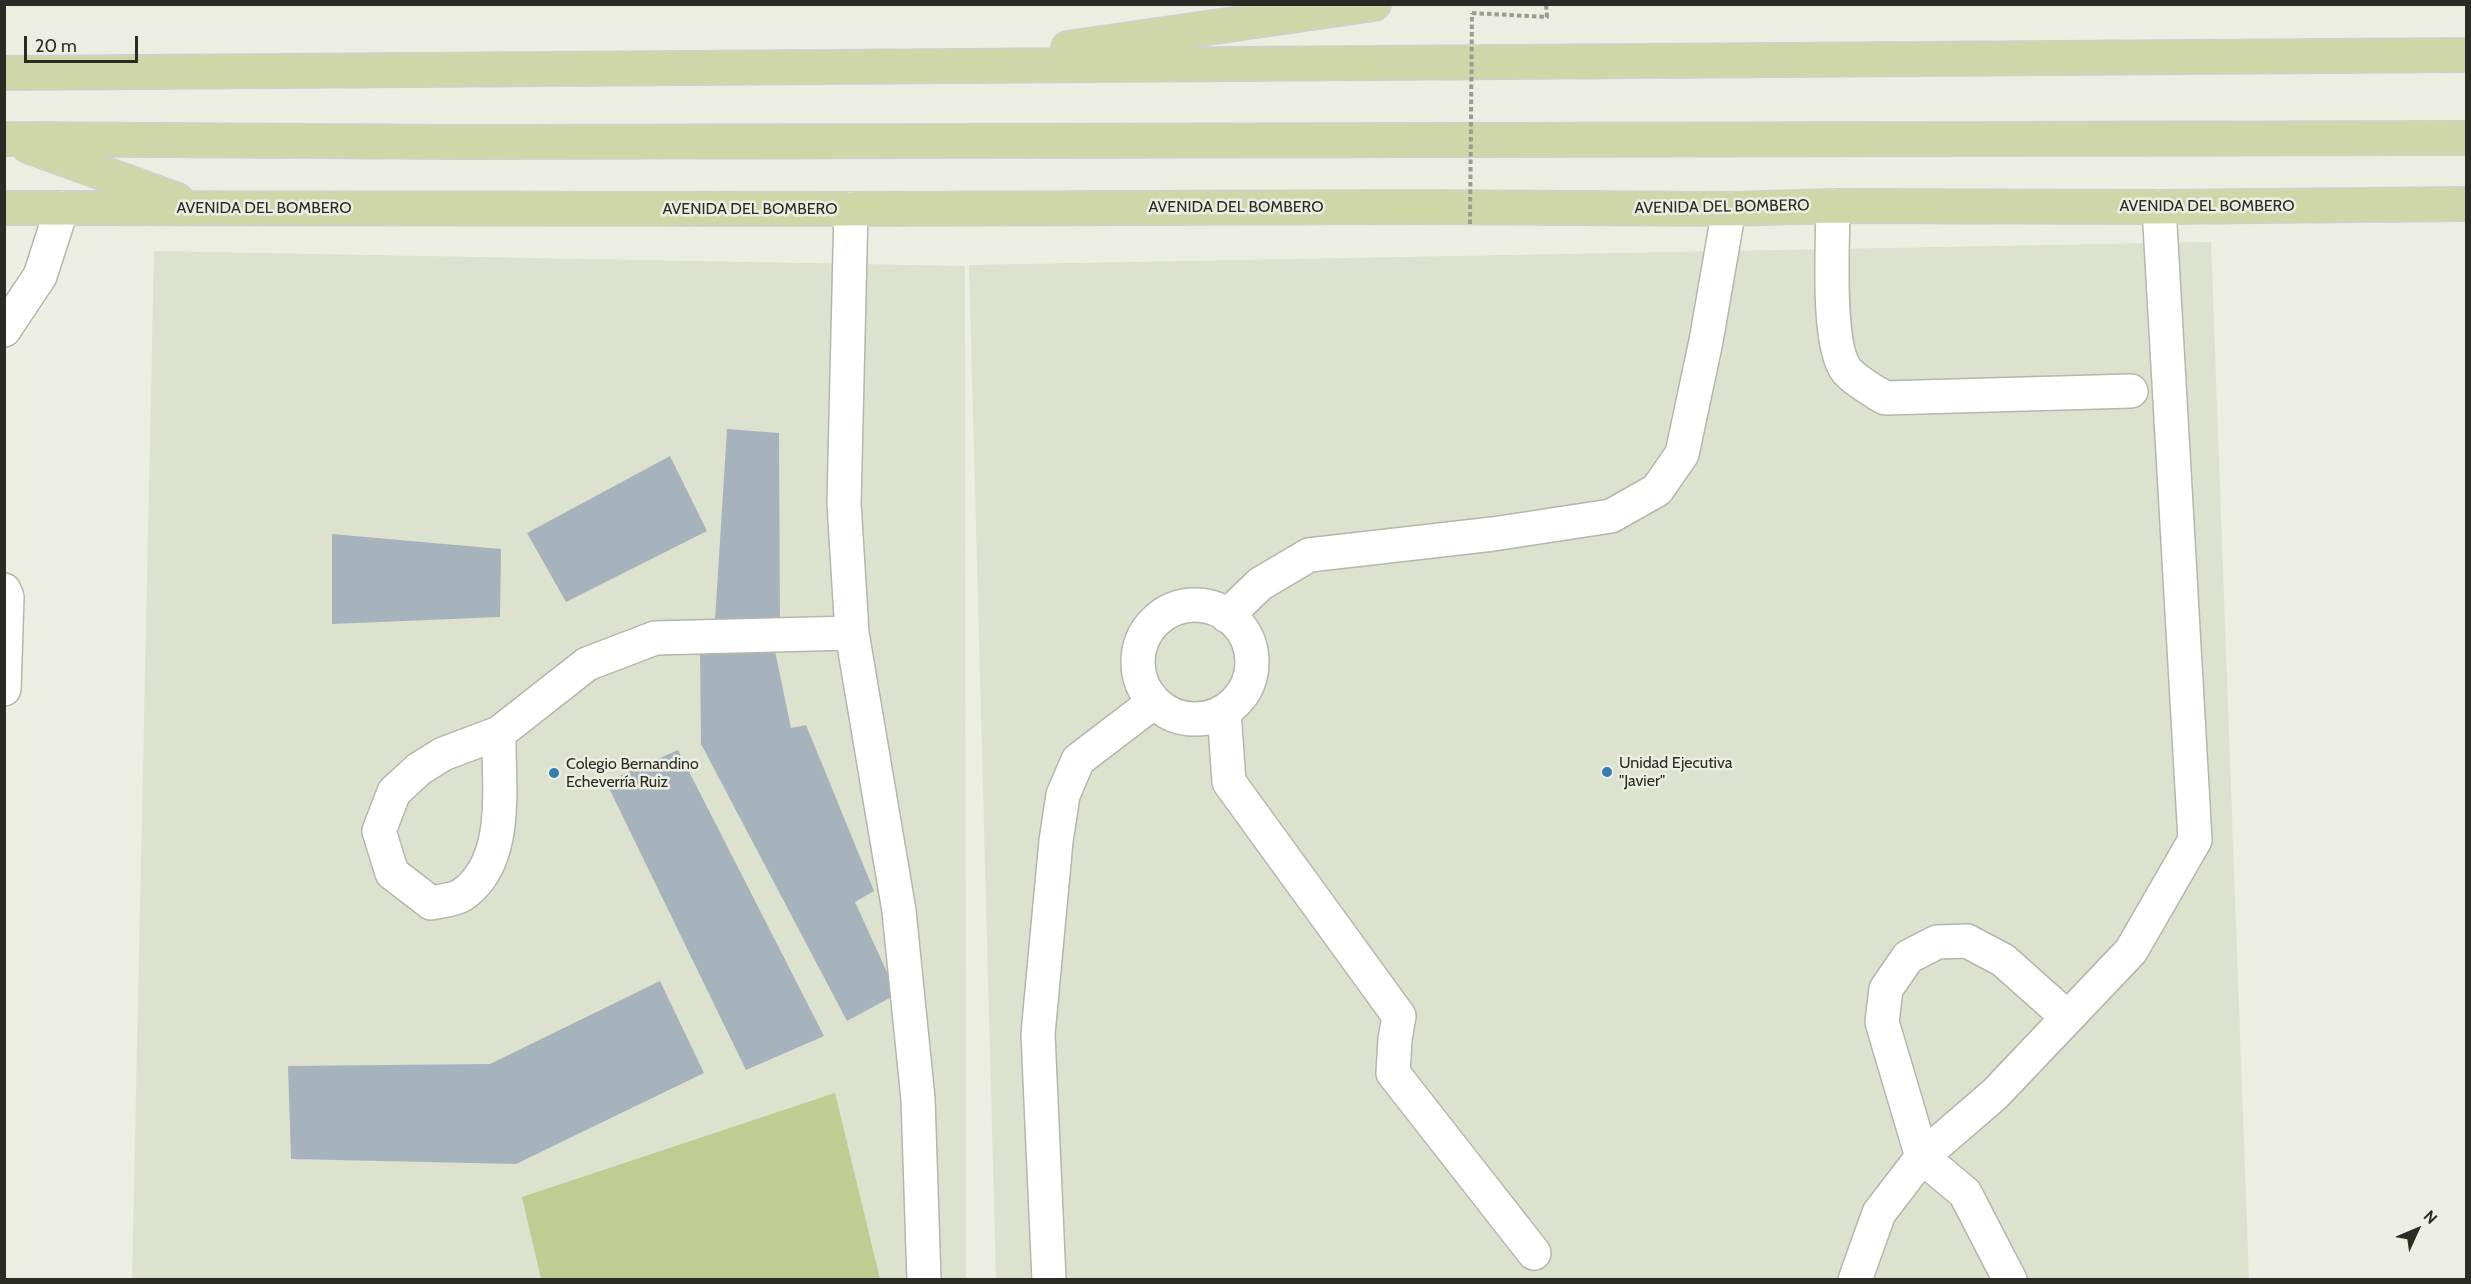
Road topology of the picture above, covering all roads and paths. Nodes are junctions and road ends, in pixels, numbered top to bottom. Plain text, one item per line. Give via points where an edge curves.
1 (1374, 4) edge
2 (1546, 4) edge
3 (2466, 55) edge
4 (942, 66) junction
5 (4, 73) edge
6 (2466, 138) edge
7 (7, 139) edge
8 (2466, 204) edge
9 (1833, 206) junction
10 (62, 207) junction
11 (2159, 207) junction
12 (4, 208) edge
13 (198, 208) junction
14 (851, 209) junction
15 (1729, 209) junction
16 (1470, 224) dead end
17 (4, 330) edge
18 (2131, 391) dead end
19 (4, 590) edge
20 (1227, 616) junction
21 (852, 633) junction
22 (4, 689) edge
23 (1154, 702) junction
24 (1224, 712) junction
25 (499, 733) junction
26 (2067, 1017) junction
27 (1922, 1157) junction
28 (1534, 1253) dead end
29 (924, 1280) edge
30 (1049, 1280) edge
31 (1855, 1280) edge
32 (2010, 1280) edge

1 - 4 main road
2 - 16 path, bridge via 1546,17 1472,14
3 - 4 main road
4 - 5 main road
6 - 7 main road via 532,142
7 - 13 main road
8 - 11 main road, AVENIDA DEL BOMBERO
9 - 11 main road, AVENIDA DEL BOMBERO
9 - 15 main road, AVENIDA DEL BOMBERO
9 - 18 street via 1834,336 1846,370 1865,386 1885,398
10 - 12 main road, AVENIDA DEL BOMBERO
10 - 13 main road, AVENIDA DEL BOMBERO
10 - 17 street via 40,276
11 - 26 street via 2195,840 2131,951
13 - 14 main road, AVENIDA DEL BOMBERO
14 - 15 main road, AVENIDA DEL BOMBERO
14 - 21 street via 844,502
15 - 20 street via 1682,454 1657,490 1611,516 1309,555 1260,584
19 - 22 street
20 - 23 street via 1198,605 1178,607 1159,616 1145,632 1137,656 1141,681
20 - 24 street via 1247,639 1252,659 1250,680 1240,698
21 - 25 street via 656,638 587,664
21 - 29 street via 899,911 918,1099
23 - 24 street via 1175,716 1200,719
23 - 30 street via 1078,760 1063,795 1038,1034
24 - 28 street via 1229,782 1399,1016 1393,1073
25 - 25 street via 498,833 486,871 461,896 430,903 392,873 380,831 394,792 442,754
26 - 27 street via 1995,1094
26 - 27 street via 2003,960 1967,941 1937,942 1908,957 1886,989 1882,1022
27 - 31 street via 1879,1213
27 - 32 street via 1965,1193

